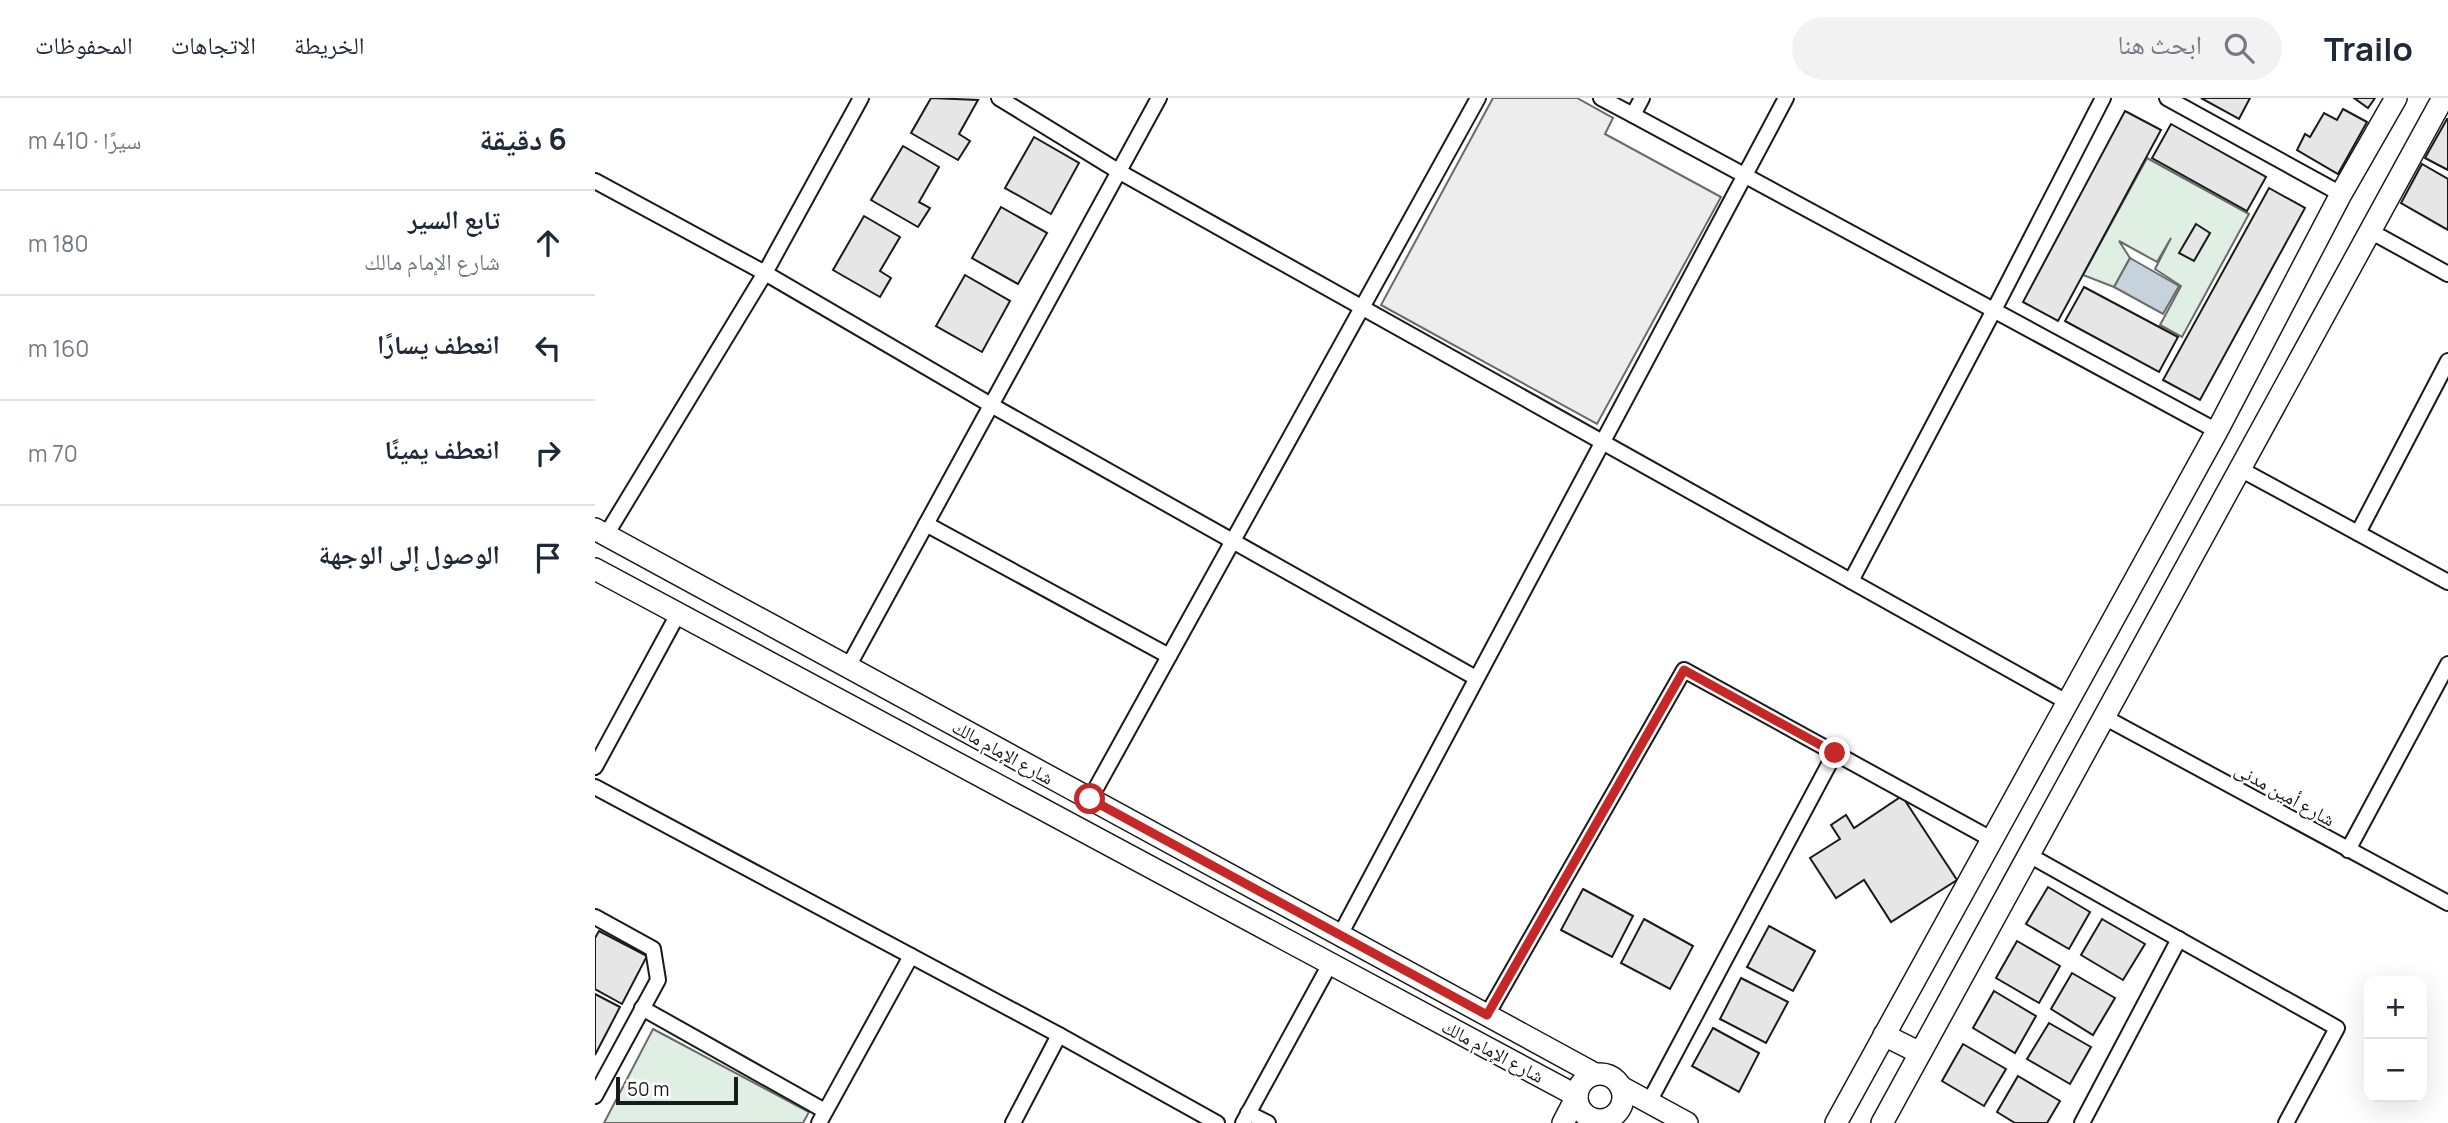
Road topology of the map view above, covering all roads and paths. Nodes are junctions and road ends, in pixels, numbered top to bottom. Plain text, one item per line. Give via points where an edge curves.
1 (861, 98) edge
2 (999, 98) edge
3 (1159, 98) edge
4 (1478, 98) edge
5 (1601, 98) edge
6 (1642, 98) edge
7 (1786, 98) edge
8 (2103, 98) edge
9 (2167, 98) edge
10 (2396, 98) edge
11 (2444, 101) edge
12 (1633, 115) junction
13 (1118, 171) junction
14 (1745, 175) junction
15 (595, 181) edge
16 (2341, 194) junction
17 (2370, 231) junction
18 (765, 273) junction
19 (2448, 274) edge
20 (1361, 307) junction
21 (1994, 310) junction
22 (2448, 361) edge
23 (991, 405) junction
24 (2217, 430) junction
25 (1602, 442) junction
26 (2240, 469) junction
27 (926, 524) junction
28 (600, 532) edge
29 (2358, 533) junction
30 (1232, 541) junction
31 (2146, 560) junction
32 (595, 569) edge
33 (2181, 577) junction
34 (1851, 581) junction
35 (2448, 582) edge
36 (678, 614) junction
37 (1169, 656) junction
38 (2448, 664) edge
39 (848, 667) junction
40 (1476, 678) junction
41 (2067, 702) junction
42 (2104, 717) junction
43 (968, 733) junction
44 (1835, 753) junction
45 (952, 761) junction
46 (595, 767) edge
47 (595, 787) edge
48 (1090, 799) junction
49 (1991, 839) junction
50 (2348, 850) junction
51 (2029, 855) junction
52 (2448, 903) edge
53 (595, 917) edge
54 (1340, 935) junction
55 (2179, 939) junction
56 (911, 956) junction
57 (1330, 964) junction
58 (642, 1009) junction
59 (1487, 1015) junction
60 (1059, 1035) junction
61 (1884, 1035) junction
62 (1920, 1053) junction
63 (1595, 1074) junction
64 (1621, 1087) junction
65 (595, 1096) edge
66 (1577, 1096) junction
67 (1649, 1102) junction
68 (822, 1117) edge
69 (1246, 1118) edge
70 (1609, 1121) edge
71 (1013, 1123) edge
72 (1217, 1123) edge
73 (1268, 1123) edge
74 (1563, 1123) edge
75 (1687, 1123) edge
76 (1836, 1123) edge
77 (1882, 1123) edge
78 (2082, 1123) edge
79 (2285, 1123) edge

1 - 18 street
2 - 13 street
3 - 13 street
4 - 20 street
5 - 12 street
6 - 12 street
7 - 14 street
8 - 21 street
9 - 16 street
10 - 16 street
11 - 17 street
12 - 14 street
13 - 20 street
13 - 23 street
14 - 21 street
14 - 25 street
15 - 18 street
16 - 24 street
17 - 19 street
17 - 26 street
18 - 23 street
18 - 28 street
20 - 25 street
20 - 30 street
21 - 24 street
21 - 34 street
22 - 29 street
23 - 27 street
23 - 30 street
24 - 31 street
25 - 34 street
25 - 40 street
26 - 29 street
26 - 33 street
27 - 37 street
27 - 39 street
28 - 39 street, شارع الإمام مالك
29 - 35 street
30 - 37 street
30 - 40 street
31 - 33 street
31 - 41 street
32 - 36 street, شارع الإمام مالك
33 - 42 street
34 - 41 street
36 - 45 street, شارع الإمام مالك
36 - 46 street
37 - 48 street
38 - 50 street
39 - 43 street, شارع الإمام مالك
40 - 54 street
41 - 49 street
42 - 50 street, شارع أمين مدنى
42 - 51 street
43 - 45 street
43 - 48 street, شارع الإمام مالك
44 - 49 street
44 - 59 street via 1684,670
44 - 67 street
45 - 57 street, شارع الإمام مالك
47 - 56 street
48 - 54 street, شارع الإمام مالك
49 - 61 street
50 - 52 street, شارع أمين مدنى
51 - 55 street
51 - 62 street
53 - 58 street via 653,949 658,980
54 - 59 street, شارع الإمام مالك
55 - 78 street
55 - 79 street via 2337,1028
56 - 60 street
56 - 68 street
57 - 66 street, شارع الإمام مالك
57 - 69 street
58 - 65 street
58 - 68 street
59 - 63 street, شارع الإمام مالك
60 - 71 street
60 - 72 street
61 - 62 street
61 - 76 street
62 - 77 street
63 - 64 street via 1610,1076
63 - 66 street via 1582,1083
64 - 67 street
64 - 70 street via 1622,1103
66 - 70 street via 1587,1115
66 - 74 street
67 - 75 street
69 - 73 street

